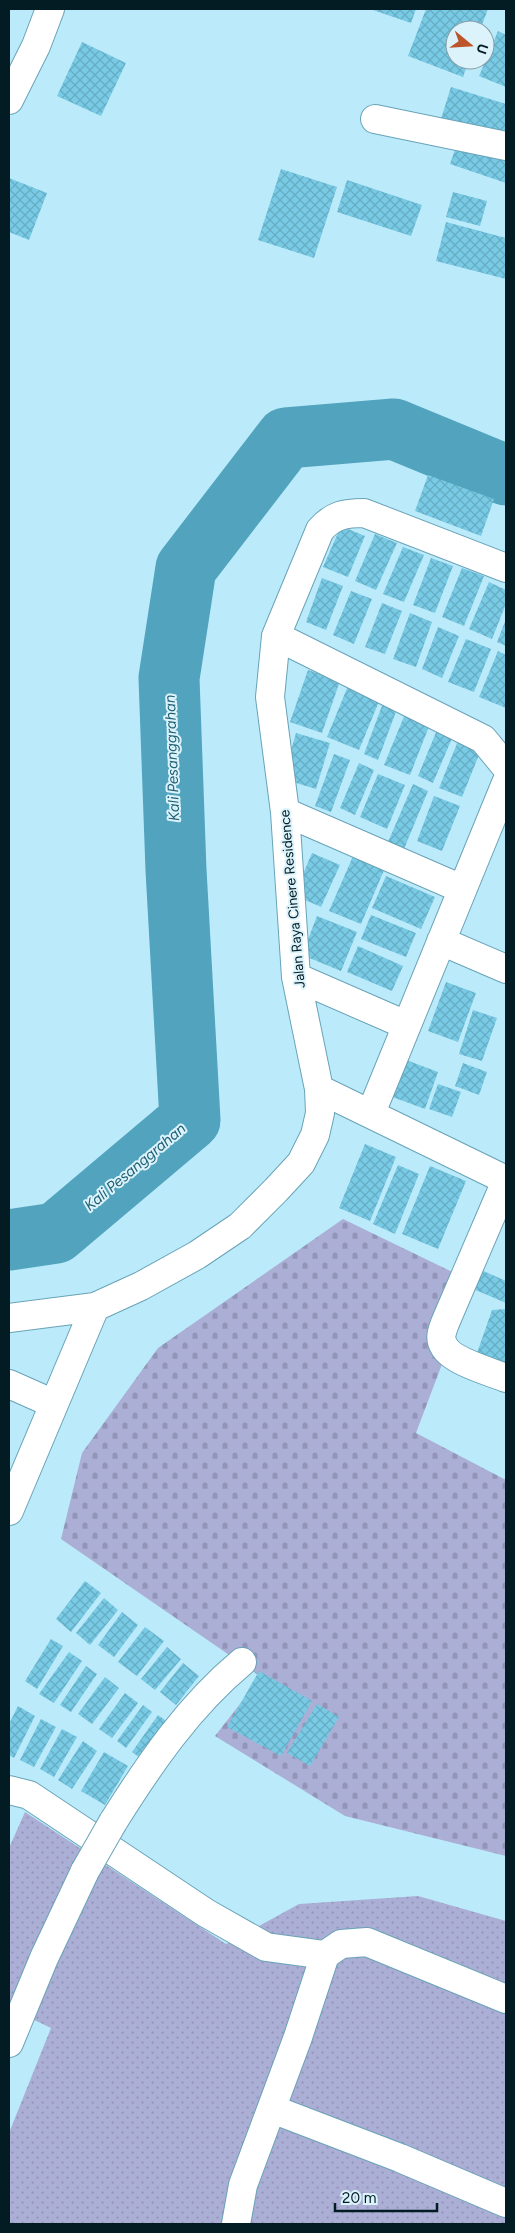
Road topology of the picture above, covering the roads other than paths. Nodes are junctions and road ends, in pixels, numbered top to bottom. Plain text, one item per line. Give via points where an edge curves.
1 (50, 9) edge
2 (9, 100) edge
3 (374, 119) dead end
4 (506, 146) edge
5 (506, 568) edge
6 (276, 636) junction
7 (506, 767) edge
8 (506, 783) edge
9 (285, 812) junction
10 (462, 889) junction
11 (441, 941) junction
12 (506, 969) edge
13 (296, 977) junction
14 (406, 1025) junction
15 (320, 1089) junction
16 (371, 1112) junction
17 (506, 1180) edge
18 (95, 1307) junction
19 (9, 1318) edge
20 (506, 1378) edge
21 (9, 1384) edge
22 (54, 1404) junction
23 (9, 1511) edge
24 (242, 1662) dead end
25 (9, 1790) edge
26 (325, 1955) junction
27 (506, 1999) edge
28 (9, 2043) edge
29 (272, 2109) junction
30 (506, 2203) edge
31 (236, 2224) edge

1 - 2 street
3 - 4 street
5 - 6 street, Jalan Raya Cinere Residence via 364,513 337,515 320,530
6 - 7 street via 483,739
6 - 9 street, Jalan Raya Cinere Residence via 270,697
8 - 10 street
9 - 10 street
9 - 13 street, Jalan Raya Cinere Residence
10 - 11 street
11 - 12 street
11 - 14 street
13 - 14 street
13 - 15 street, Jalan Raya Cinere Residence
14 - 16 street
15 - 16 street
15 - 18 street, Jalan Raya Cinere Residence via 320,1114 315,1135 301,1163 240,1226 197,1256
16 - 17 street
17 - 20 street via 441,1336 444,1346 453,1356
18 - 19 street, Jalan Raya Cinere Residence
18 - 22 street
21 - 22 street
22 - 23 street
24 - 28 street, bridge via 218,1682 171,1736 113,1822 85,1871
25 - 26 street via 29,1795 206,1913 266,1947
26 - 27 street via 341,1944 367,1942
26 - 29 street
29 - 30 street
29 - 31 street via 243,2185

